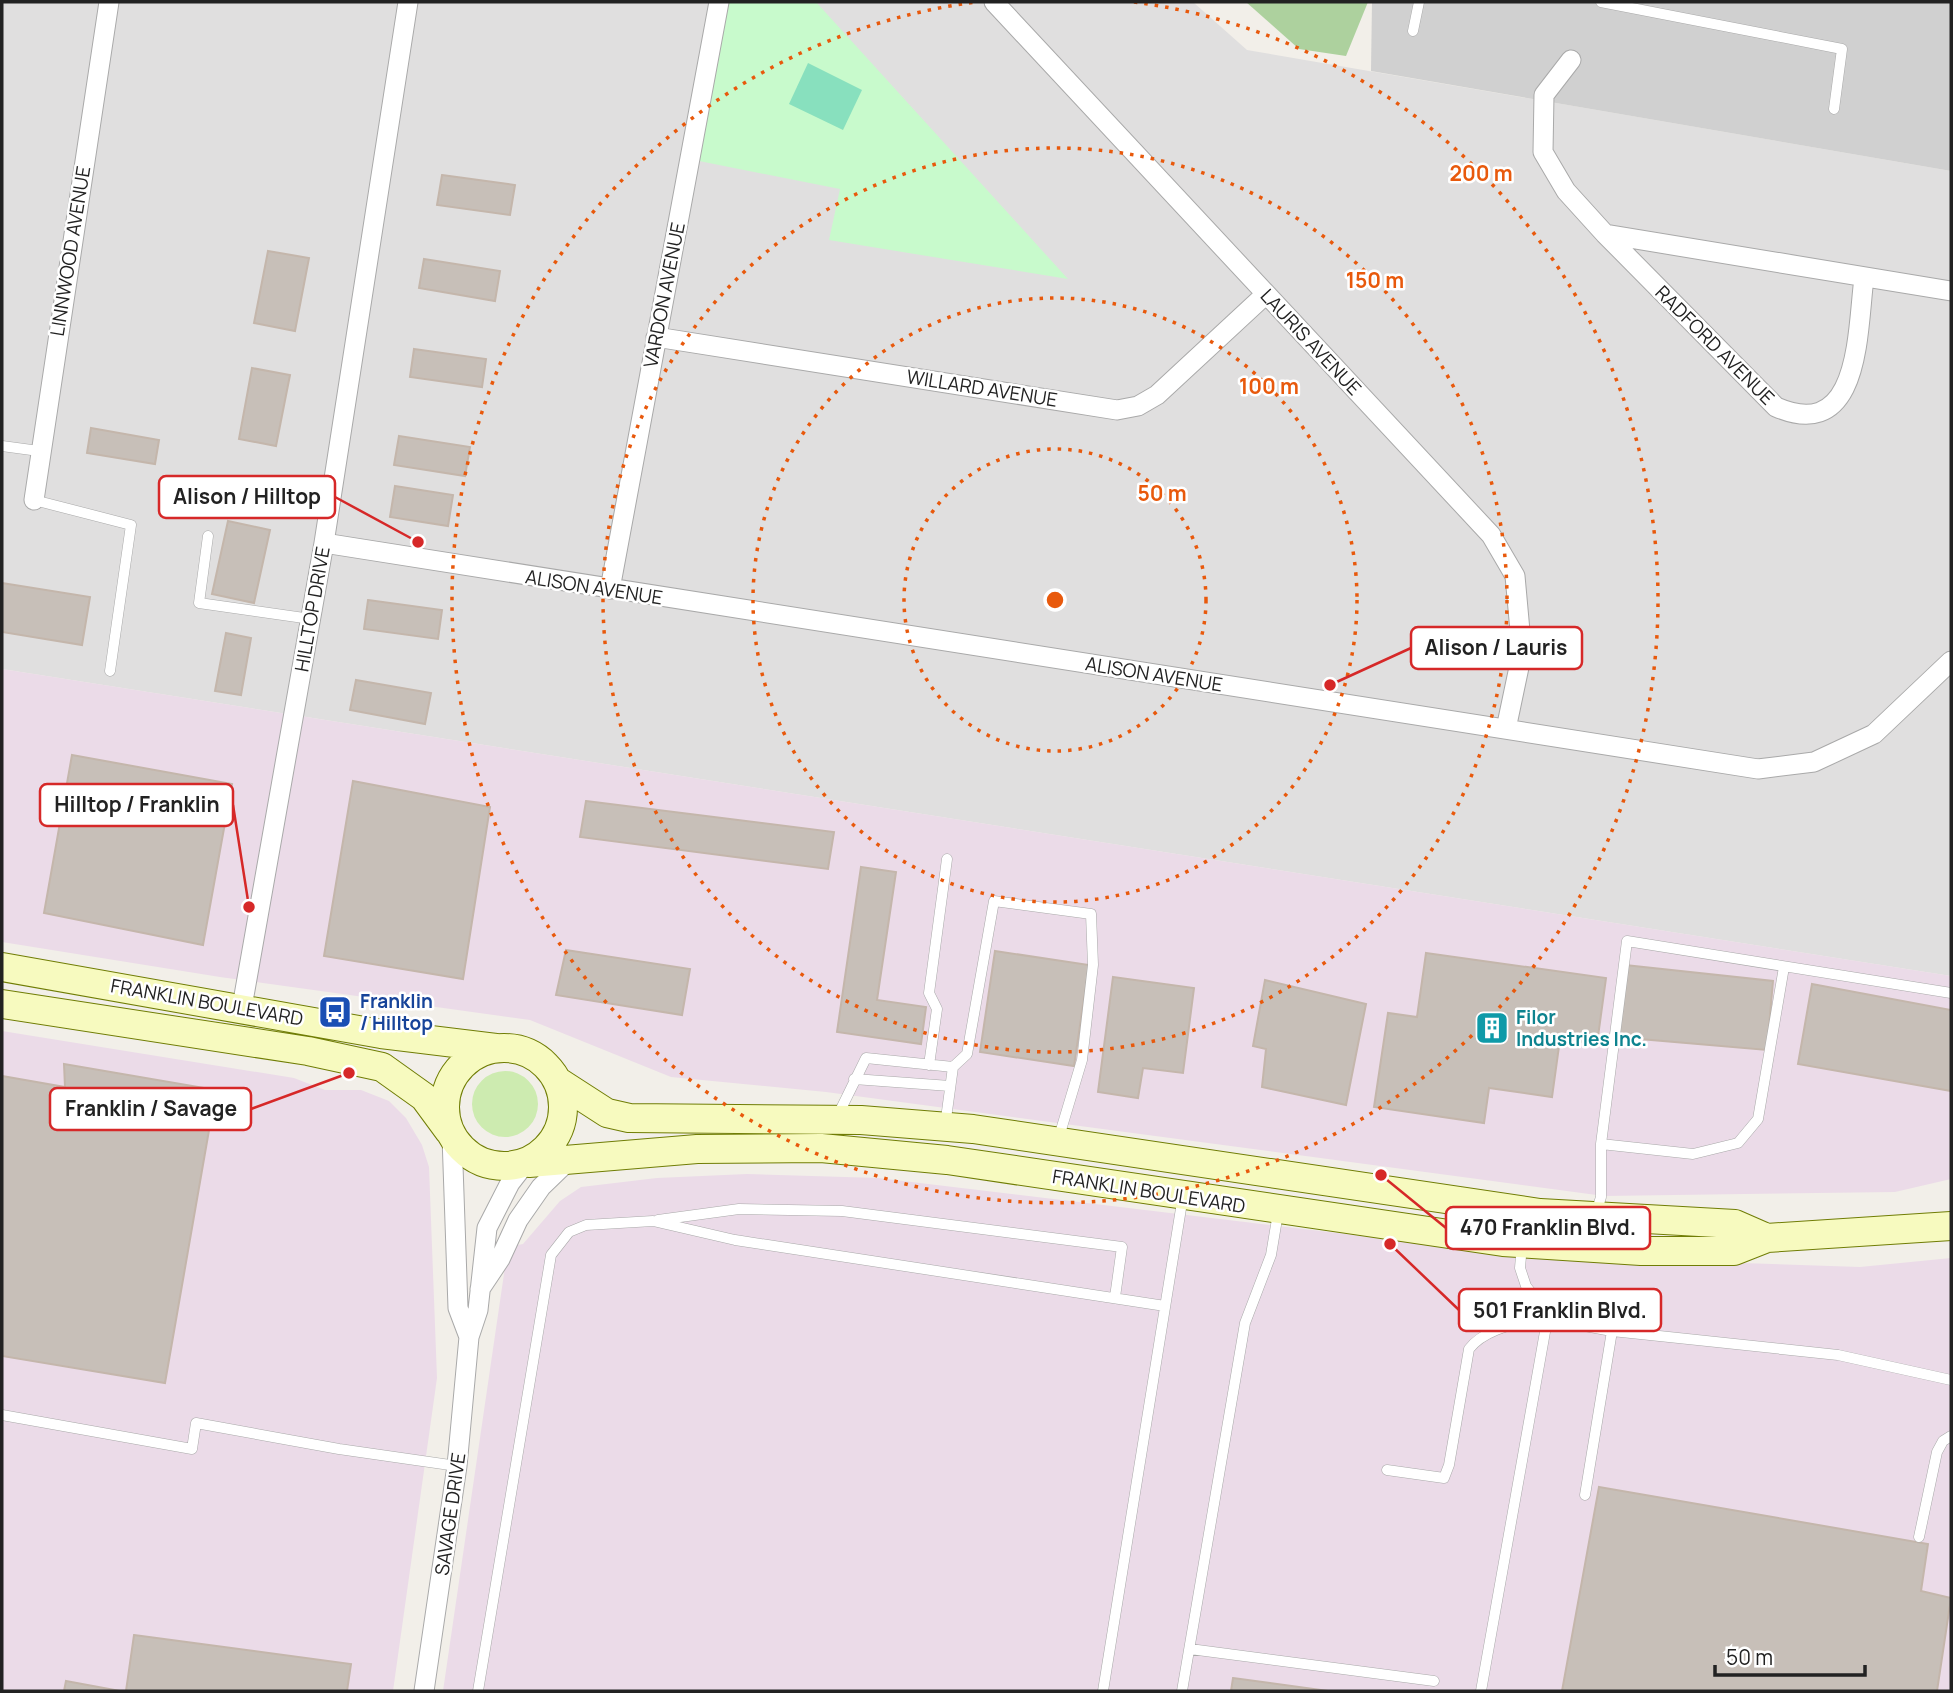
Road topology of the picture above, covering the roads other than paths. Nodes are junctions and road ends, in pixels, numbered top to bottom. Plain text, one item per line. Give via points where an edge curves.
1 (109, 2) edge
2 (408, 2) edge
3 (719, 2) edge
4 (994, 2) edge
5 (1419, 2) edge
6 (1601, 2) edge
7 (1413, 32) dead end
8 (1571, 60) dead end
9 (1834, 109) dead end
10 (1605, 234) junction
11 (1864, 278) junction
12 (1951, 291) edge
13 (1266, 293) junction
14 (656, 337) junction
15 (2, 446) edge
16 (39, 451) junction
17 (34, 500) joint
18 (208, 536) dead end
19 (324, 543) junction
20 (610, 589) junction
21 (311, 619) junction
22 (1951, 661) edge
23 (110, 671) dead end
24 (1506, 729) junction
25 (947, 859) dead end
26 (2, 967) edge
27 (1784, 967) junction
28 (1951, 993) edge
29 (2, 1004) edge
30 (242, 1007) junction
31 (496, 1048) junction
32 (929, 1065) junction
33 (953, 1068) junction
34 (854, 1079) junction
35 (559, 1082) junction
36 (950, 1086) junction
37 (836, 1120) junction
38 (945, 1126) junction
39 (450, 1134) junction
40 (1058, 1140) junction
41 (1601, 1144) junction
42 (569, 1160) junction
43 (526, 1164) junction
44 (1183, 1196) junction
45 (1279, 1210) junction
46 (1595, 1217) junction
47 (653, 1221) junction
48 (1951, 1226) edge
49 (1767, 1238) junction
50 (1522, 1244) junction
51 (479, 1290) junction
52 (1115, 1297) junction
53 (1165, 1306) junction
54 (1548, 1315) junction
55 (1612, 1331) junction
56 (469, 1337) junction
57 (1951, 1380) edge
58 (2, 1415) edge
59 (1951, 1436) edge
60 (457, 1466) junction
61 (1387, 1470) dead end
62 (1585, 1495) dead end
63 (1919, 1537) dead end
64 (1190, 1649) junction
65 (1434, 1681) dead end
66 (424, 1691) edge
67 (478, 1691) edge
68 (1103, 1691) edge
69 (1182, 1691) edge
70 (1481, 1691) edge

1 - 16 street, LINNWOOD AVENUE
2 - 19 street, HILLTOP DRIVE
3 - 14 street, VARDON AVENUE
4 - 13 street, LAURIS AVENUE
5 - 7 lane
6 - 9 lane via 1842,48
8 - 10 street, RADFORD AVENUE via 1544,95 1543,152 1566,191
10 - 11 street
10 - 11 street, RADFORD AVENUE via 1776,407 1794,414 1814,415 1841,396 1850,377
11 - 12 street
13 - 14 street, WILLARD AVENUE via 1157,396 1117,410
13 - 24 street, LAURIS AVENUE via 1492,535 1515,576 1522,653
14 - 20 street, VARDON AVENUE
15 - 16 lane
16 - 17 street, LINNWOOD AVENUE
17 - 23 lane via 131,524
18 - 21 lane via 199,603
19 - 20 street, ALISON AVENUE
19 - 21 street, HILLTOP DRIVE
20 - 24 street, ALISON AVENUE
21 - 30 street, HILLTOP DRIVE
22 - 24 street, ALISON AVENUE via 1874,734 1814,762 1758,769
25 - 32 lane via 929,993 937,1009
26 - 30 main road, FRANKLIN BOULEVARD
27 - 28 lane
27 - 41 lane via 1758,1119 1738,1143 1693,1154
27 - 41 lane via 1627,941
29 - 39 main road, FRANKLIN BOULEVARD via 308,1051 382,1067 424,1097
30 - 31 main road, FRANKLIN BOULEVARD via 380,1034
31 - 35 main road via 533,1055
31 - 39 main road via 470,1060 451,1081 446,1099
32 - 33 lane
32 - 34 lane via 866,1058
33 - 36 lane
33 - 40 lane via 967,1054 994,901 1091,914 1093,965 1082,1060
34 - 36 lane
34 - 37 lane
35 - 37 main road, FRANKLIN BOULEVARD via 607,1113 629,1118
35 - 43 main road via 562,1120 555,1138
36 - 38 lane
37 - 38 main road, FRANKLIN BOULEVARD
38 - 40 main road, FRANKLIN BOULEVARD
39 - 43 main road via 477,1160 493,1166
39 - 56 street, SAVAGE DRIVE via 458,1308
40 - 46 main road, FRANKLIN BOULEVARD via 1467,1204
41 - 46 lane via 1601,1197
42 - 43 main road, FRANKLIN BOULEVARD
42 - 44 main road, FRANKLIN BOULEVARD via 697,1149 821,1149 947,1160
42 - 51 street via 541,1187 518,1220
43 - 51 street, SAVAGE DRIVE via 510,1183 487,1228
44 - 45 main road, FRANKLIN BOULEVARD
44 - 53 lane
45 - 50 main road, FRANKLIN BOULEVARD
45 - 64 lane via 1271,1255 1245,1323
46 - 49 main road, FRANKLIN BOULEVARD via 1735,1224
47 - 52 lane via 735,1240
47 - 52 lane via 739,1209 842,1211 1122,1247
47 - 67 lane via 586,1225 569,1232 551,1255
48 - 49 main road, FRANKLIN BOULEVARD
49 - 50 main road, FRANKLIN BOULEVARD via 1734,1251
50 - 54 lane via 1520,1268 1525,1286
51 - 56 street, SAVAGE DRIVE
52 - 53 lane
53 - 68 lane
54 - 55 lane
54 - 61 lane via 1488,1333 1469,1349 1444,1478
54 - 70 lane
55 - 57 lane via 1838,1355
55 - 62 lane
56 - 60 street, SAVAGE DRIVE
58 - 60 lane via 192,1449 196,1423
59 - 63 lane via 1937,1452
60 - 66 street, SAVAGE DRIVE
64 - 65 lane
64 - 69 lane

